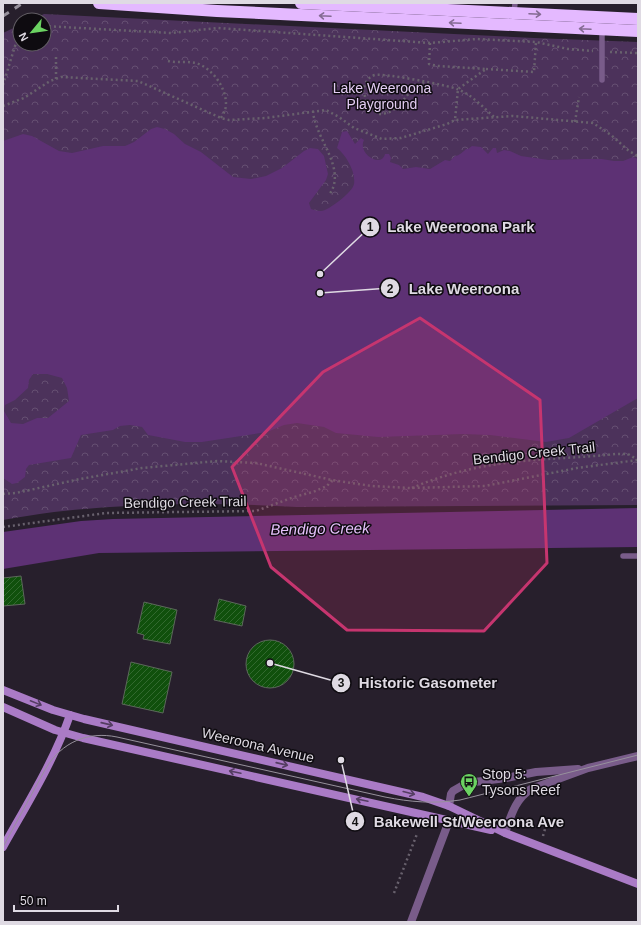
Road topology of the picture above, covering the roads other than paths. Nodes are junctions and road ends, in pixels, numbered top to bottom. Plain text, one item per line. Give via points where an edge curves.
1 (100, 3) edge
2 (301, 3) edge
3 (514, 8) edge
4 (638, 19) edge
5 (513, 26) junction
6 (602, 30) junction
7 (638, 31) edge
8 (602, 80) dead end
9 (623, 556) dead end
10 (638, 556) edge
11 (3, 690) edge
12 (3, 708) edge
13 (70, 715) junction
14 (64, 733) junction
15 (638, 756) edge
16 (588, 768) junction
17 (449, 806) junction
18 (449, 821) junction
19 (505, 833) junction
20 (3, 847) edge
21 (638, 884) edge
22 (411, 922) edge

5 -> 1 highway
2 - 3 highway
3 -> 4 highway
3 - 5 highway
6 -> 5 highway
6 - 7 highway
6 - 8 lane
9 - 10 lane
11 -> 13 main road, Weeroona Avenue
12 - 14 main road, Weeroona Avenue
13 - 14 main road
13 -> 17 main road, Weeroona Avenue via 406,792
18 -> 14 main road, Weeroona Avenue
14 - 20 main road
15 - 16 street
16 - 17 street via 536,772 467,783 453,791
16 - 19 street via 537,786 523,794 515,804
17 - 18 main road
17 - 19 main road, Weeroona Avenue
18 - 19 main road, Weeroona Avenue
18 - 22 street
19 - 21 main road, Weeroona Avenue

